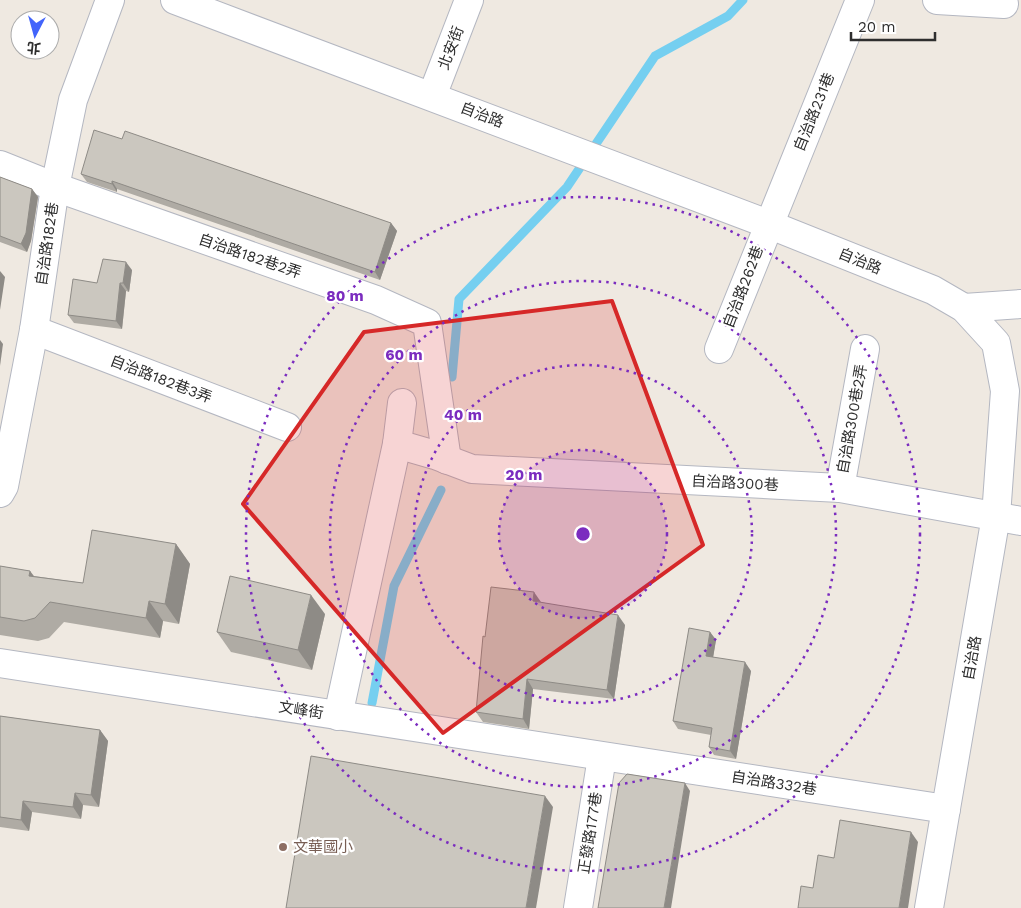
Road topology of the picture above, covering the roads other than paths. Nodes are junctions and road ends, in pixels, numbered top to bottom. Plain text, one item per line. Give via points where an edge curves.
1 (110, 0) edge
2 (469, 0) edge
3 (860, 0) edge
4 (937, 0) edge
5 (179, 1) edge
6 (1004, 4) dead end
7 (432, 96) junction
8 (0, 165) edge
9 (55, 187) junction
10 (768, 224) junction
11 (1021, 304) edge
12 (964, 308) junction
13 (34, 330) junction
14 (719, 349) dead end
15 (865, 349) dead end
16 (402, 403) dead end
17 (287, 427) dead end
18 (397, 444) junction
19 (459, 465) junction
20 (840, 488) junction
21 (0, 493) edge
22 (1009, 518) edge
23 (0, 663) edge
24 (338, 716) junction
25 (602, 757) junction
26 (946, 809) junction
27 (578, 908) edge
28 (929, 908) edge

1 - 9 street, 自治路182巷 via 73,100
2 - 7 street, 北安街
3 - 10 street, 自治路231巷
4 - 6 street
5 - 7 street, 自治路
7 - 10 street, 自治路
8 - 9 street
9 - 13 street, 自治路182巷
9 - 19 street, 自治路182巷2弄 via 376,300 426,323
10 - 12 street, 自治路 via 933,290
10 - 14 street, 自治路262巷
11 - 12 street
12 - 22 street, 自治路 via 996,343 1005,391
13 - 17 street, 自治路182巷3弄
13 - 21 street, 自治路182巷
15 - 20 street, 自治路300巷2弄
16 - 18 street
18 - 19 street, 自治路300巷
18 - 24 street
19 - 20 street, 自治路300巷
20 - 22 street, 自治路300巷
22 - 26 street, 自治路
23 - 24 street, 文峰街
24 - 25 street, 文峰街
25 - 26 street, 自治路332巷
25 - 27 street, 正發路177巷
26 - 28 street, 自治路

